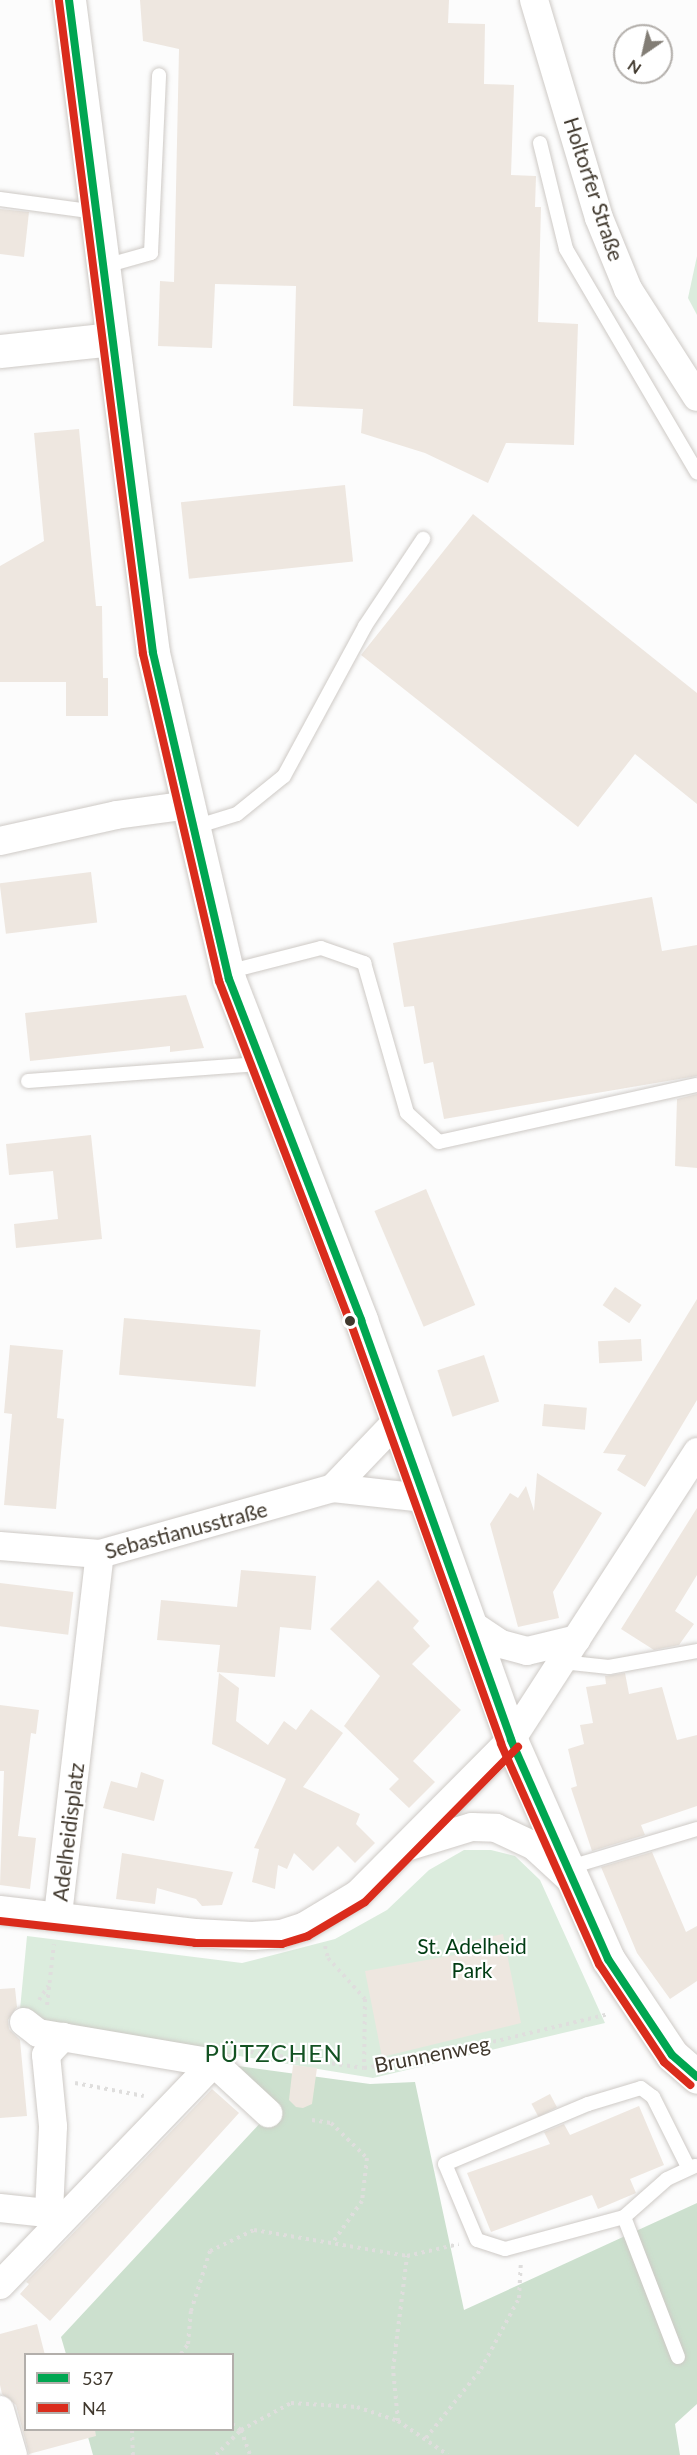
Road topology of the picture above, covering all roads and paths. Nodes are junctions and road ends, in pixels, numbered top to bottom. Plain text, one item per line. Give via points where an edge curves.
1 (69, 0) edge
2 (534, 0) edge
3 (159, 75) dead end
4 (540, 143) dead end
5 (0, 199) edge
6 (98, 212) junction
7 (105, 266) junction
8 (112, 339) junction
9 (0, 351) edge
10 (697, 397) edge
11 (697, 472) edge
12 (423, 539) dead end
13 (192, 816) junction
14 (0, 842) edge
15 (227, 972) junction
16 (262, 1064) junction
17 (28, 1081) dead end
18 (697, 1085) edge
19 (397, 1421) junction
20 (697, 1452) edge
21 (333, 1488) junction
22 (423, 1498) junction
23 (0, 1546) edge
24 (100, 1554) junction
25 (471, 1624) junction
26 (569, 1650) junction
27 (697, 1651) edge
28 (511, 1740) junction
29 (697, 1829) edge
30 (404, 1847) junction
31 (571, 1875) junction
32 (0, 1910) edge
33 (58, 1915) junction
34 (318, 1919) junction
35 (634, 2002) junction
36 (44, 2031) junction
37 (222, 2056) junction
38 (364, 2068) junction
39 (697, 2077) edge
40 (68, 2081) dead end
41 (175, 2102) junction
42 (268, 2113) dead end
43 (312, 2120) dead end
44 (693, 2166) edge
45 (0, 2208) edge
46 (58, 2213) junction
47 (624, 2217) junction
48 (477, 2240) junction
49 (333, 2242) junction
50 (521, 2246) junction
51 (407, 2256) junction
52 (0, 2285) edge
53 (183, 2353) edge
54 (678, 2357) dead end
55 (0, 2410) edge
56 (398, 2421) junction
57 (234, 2425) edge
58 (241, 2430) junction
59 (132, 2431) edge
60 (426, 2438) junction
61 (13, 2455) edge
62 (133, 2455) edge
63 (216, 2455) edge
64 (250, 2455) edge
65 (448, 2455) edge

1 - 6 street
2 - 10 street, Holtorfer Straße via 599,218 628,289
3 - 7 lane via 151,253
4 - 11 lane via 566,249
5 - 6 lane
6 - 7 street
7 - 8 street
8 - 9 street
8 - 13 street via 153,653
12 - 13 lane via 364,626 284,776 237,814
13 - 14 street via 116,815
13 - 15 street
15 - 16 street
15 - 18 lane via 321,948 364,963 407,1113 439,1142
16 - 17 lane
16 - 19 street
19 - 21 street
19 - 22 street
20 - 26 street
21 - 22 street, Sebastianusstraße
21 - 24 street, Sebastianusstraße
22 - 25 street
23 - 24 street, Sebastianusstraße
24 - 33 street, Adelheidisplatz
25 - 26 street via 501,1644 527,1651
25 - 28 street
26 - 27 lane via 609,1667
26 - 28 street
28 - 30 street, Adelheidisplatz
28 - 31 street
29 - 31 lane
30 - 31 street, Adelheidisplatz via 472,1827 496,1828 534,1846
30 - 34 street, Adelheidisplatz via 358,1894
31 - 35 street via 608,1959
32 - 33 street
33 - 34 street, Adelheidisplatz via 195,1934 252,1936 281,1934
33 - 36 path
34 - 38 path via 328,1958 365,1999
35 - 38 path, Brunnenweg via 605,2016 413,2061
35 - 39 street via 672,2055
36 - 37 street
36 - 46 street
37 - 38 path, Brunnenweg
37 - 41 street
37 - 42 street
40 - 41 path
41 - 46 street
43 - 49 path via 331,2123 368,2158 362,2201
44 - 47 lane via 667,2179
44 - 48 lane via 653,2097 641,2088 588,2104 444,2164
45 - 46 street
46 - 52 street
47 - 50 lane
47 - 54 lane
48 - 50 lane via 505,2249
48 - 51 path
49 - 51 path
49 - 53 path via 254,2230 210,2251 191,2311 188,2344
50 - 60 path via 519,2298 481,2369
51 - 56 path via 393,2369
55 - 61 street
56 - 58 path via 357,2407 291,2403
56 - 60 path
57 - 58 path
58 - 63 path
58 - 64 path
59 - 62 path
60 - 65 path

